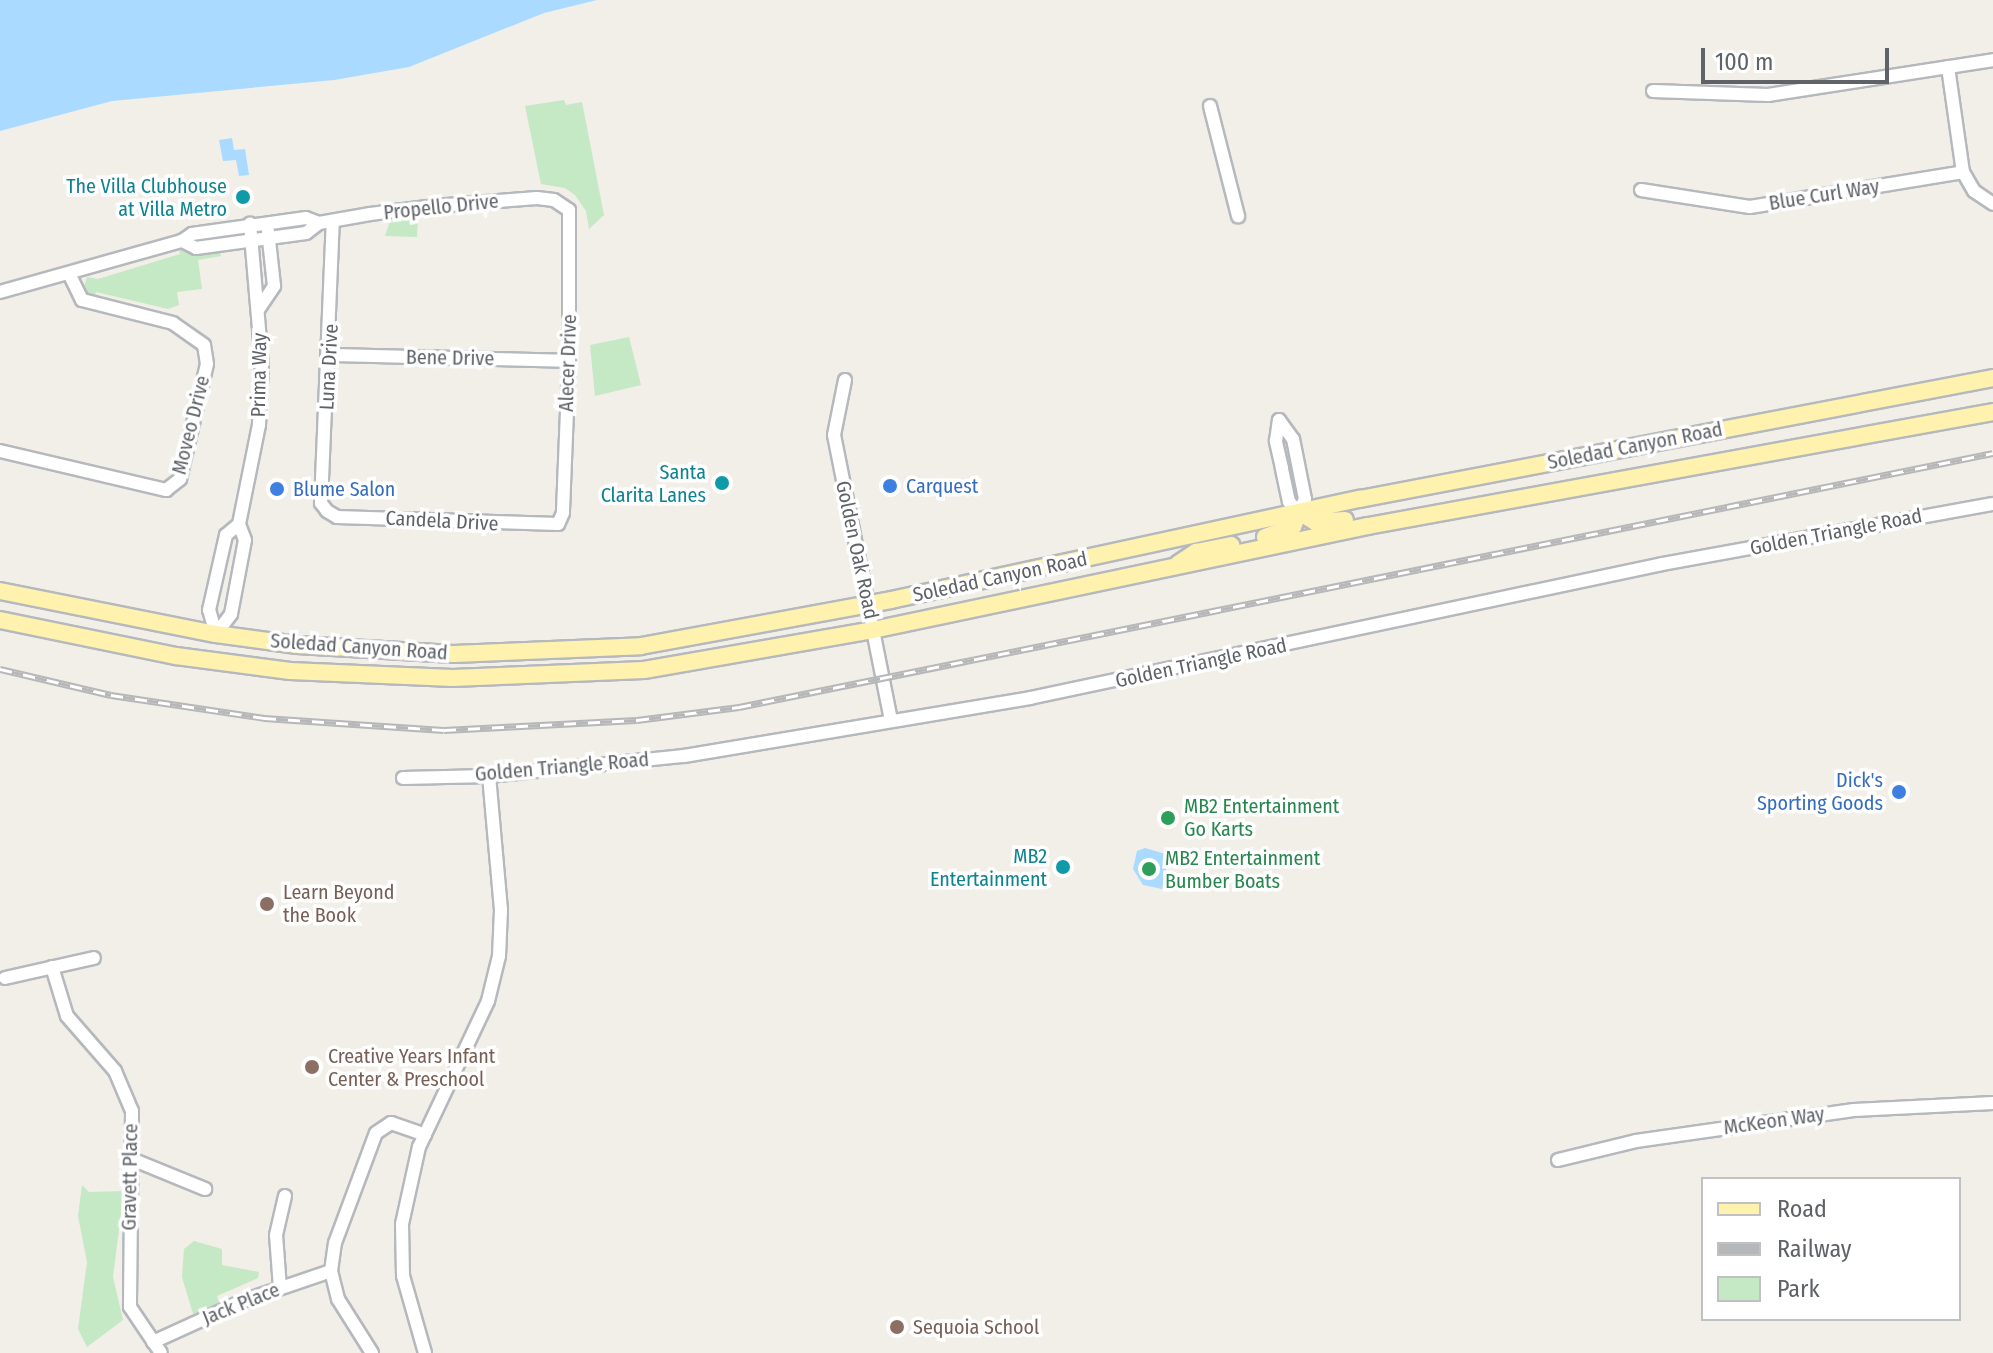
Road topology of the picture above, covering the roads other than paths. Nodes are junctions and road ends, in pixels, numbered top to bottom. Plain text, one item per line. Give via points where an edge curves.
1 (1993, 60) edge
2 (1948, 67) junction
3 (1653, 91) dead end
4 (1210, 106) dead end
5 (1963, 172) junction
6 (1641, 190) dead end
7 (564, 203) joint
8 (1993, 204) edge
9 (1238, 216) dead end
10 (333, 221) junction
11 (266, 222) junction
12 (319, 223) junction
13 (250, 224) junction
14 (269, 239) junction
15 (182, 241) junction
16 (252, 241) junction
17 (70, 275) junction
18 (0, 292) edge
19 (258, 310) junction
20 (330, 355) junction
21 (569, 361) junction
22 (1993, 378) edge
23 (845, 380) dead end
24 (1993, 401) edge
25 (1993, 412) edge
26 (1957, 418) junction
27 (0, 451) edge
28 (1544, 494) junction
29 (1993, 504) edge
30 (327, 511) joint
31 (1299, 512) junction
32 (239, 524) junction
33 (558, 524) joint
34 (1170, 570) junction
35 (0, 591) edge
36 (868, 605) junction
37 (0, 620) edge
38 (873, 630) junction
39 (216, 634) junction
40 (210, 661) junction
41 (891, 720) junction
42 (489, 776) junction
43 (403, 778) dead end
44 (94, 958) dead end
45 (52, 967) junction
46 (5, 978) dead end
47 (1993, 1103) edge
48 (425, 1135) junction
49 (134, 1160) junction
50 (1558, 1160) dead end
51 (205, 1189) dead end
52 (285, 1196) dead end
53 (331, 1271) junction
54 (280, 1288) junction
55 (157, 1347) edge
56 (370, 1352) edge
57 (425, 1353) edge

1 - 2 street
2 - 3 street via 1768,95
2 - 5 street
4 - 9 street
5 - 6 street, Blue Curl Way via 1750,207
5 - 8 street via 1974,191
7 - 10 street, Propello Drive via 496,201
7 - 21 street, Alecer Drive via 572,218
10 - 12 street, Propello Drive
10 - 20 street, Luna Drive
11 - 12 street, Propello Drive via 306,218
11 - 13 street, Propello Drive
11 - 14 street
12 - 14 street, Propello Drive via 306,233
13 - 15 street, Propello Drive via 192,234
13 - 16 street, Prima Way
14 - 16 street, Propello Drive
14 - 19 street via 274,286
15 - 16 street, Propello Drive via 196,248
15 - 17 street, Propello Drive
16 - 19 street, Prima Way
17 - 18 street, Propello Drive
17 - 27 street, Moveo Drive via 82,300 173,323 204,345 207,364 180,479 166,490
19 - 32 street, Prima Way via 259,425
20 - 21 street, Bene Drive
20 - 30 street, Luna Drive via 321,503
21 - 33 street, Alecer Drive via 563,513
22 - 31 main road, Soledad Canyon Road
23 - 36 street, Golden Oak Road via 834,435
24 - 26 main road
25 - 26 main road, Soledad Canyon Road
26 - 28 main road, Soledad Canyon Road
28 - 31 main road via 1475,497 1327,523
28 - 34 main road, Soledad Canyon Road
29 - 41 street, Golden Triangle Road via 1662,564 1030,698
30 - 33 street, Candela Drive via 337,517
31 - 31 street via 1305,499 1293,439 1279,420 1276,441 1289,502
31 - 34 main road via 1283,534 1196,552
31 - 36 main road, Soledad Canyon Road
32 - 39 street, Prima Way via 245,540 231,614
32 - 39 street, Prima Way via 226,535 209,610
34 - 38 main road, Soledad Canyon Road
35 - 39 main road, Soledad Canyon Road
36 - 38 street, Golden Oak Road
36 - 39 main road, Soledad Canyon Road via 641,646 454,654 297,645
37 - 40 main road, Soledad Canyon Road
38 - 40 main road, Soledad Canyon Road via 644,670 453,678 290,671
38 - 41 street, Golden Oak Road
39 - 40 main road
41 - 42 street, Golden Triangle Road via 684,756
42 - 43 street, Golden Triangle Road
42 - 48 street via 501,910 499,956 488,1001
44 - 45 street
45 - 46 street
45 - 49 street, Gravett Place via 67,1016 106,1060 127,1096
47 - 50 street, McKeon Way via 1854,1110 1745,1124
48 - 53 street via 391,1123 376,1133 341,1218
48 - 57 street via 405,1198 401,1250 408,1302
49 - 51 street
49 - 55 street, Gravett Place via 130,1307
52 - 54 street via 276,1243
53 - 54 street, Jack Place
53 - 56 street via 350,1324
54 - 55 street, Jack Place

